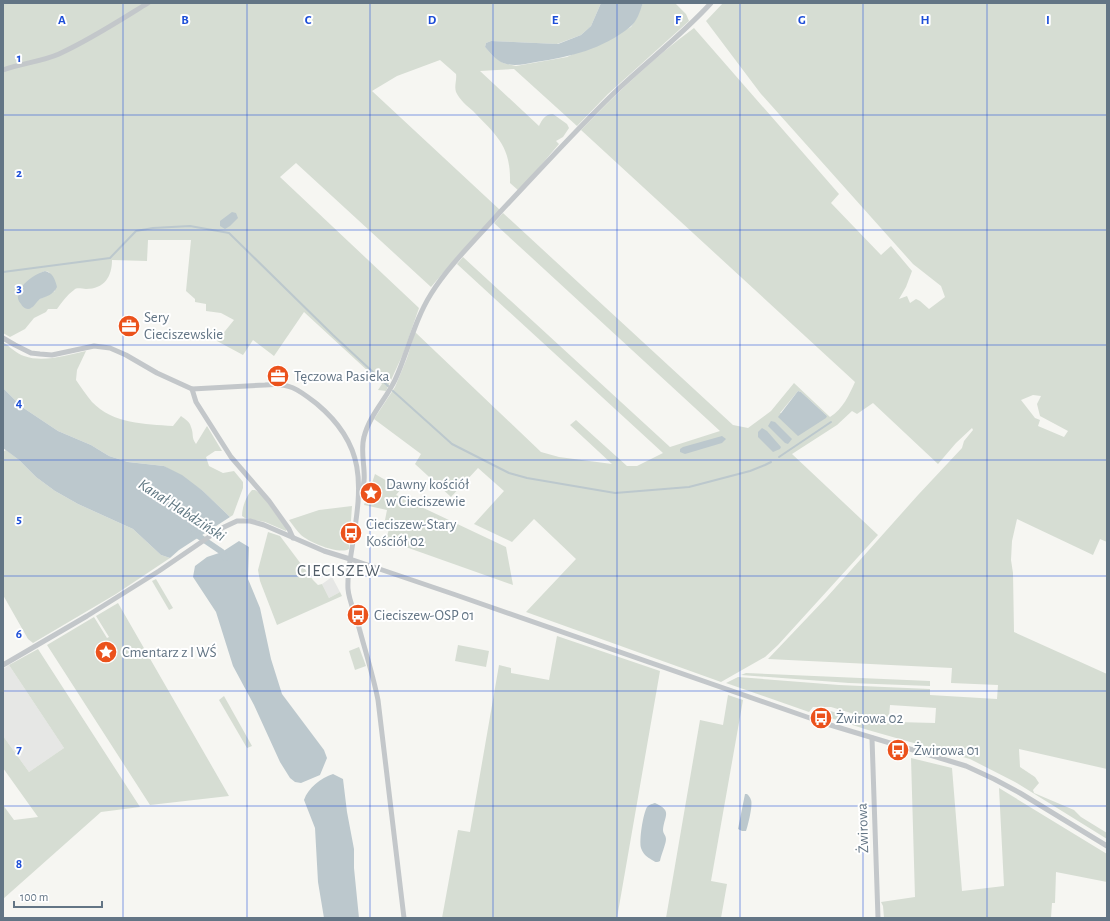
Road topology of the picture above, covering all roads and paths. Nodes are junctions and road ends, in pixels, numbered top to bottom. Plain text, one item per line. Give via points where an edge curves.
1 (148, 3) edge
2 (711, 3) edge
3 (3, 70) edge
4 (3, 338) edge
5 (192, 389) junction
6 (359, 495) junction
7 (293, 538) junction
8 (350, 559) junction
9 (3, 665) edge
10 (872, 738) junction
11 (1107, 846) edge
12 (404, 918) edge
13 (878, 918) edge

1 - 3 street via 59,54
2 - 6 street via 585,122 490,223 431,293 419,315 394,380 366,429 362,449 363,483
4 - 5 street via 30,353 40,354 94,346 110,348
5 - 6 street via 277,384 291,386 301,392 333,419 346,435 356,461
5 - 7 street via 196,402 231,457 269,501
6 - 8 street
7 - 8 street
7 - 9 street via 264,525 237,521 222,528 87,616
8 - 10 street
8 - 12 street via 349,592 378,700
10 - 11 street via 981,772
10 - 13 street, Żwirowa

